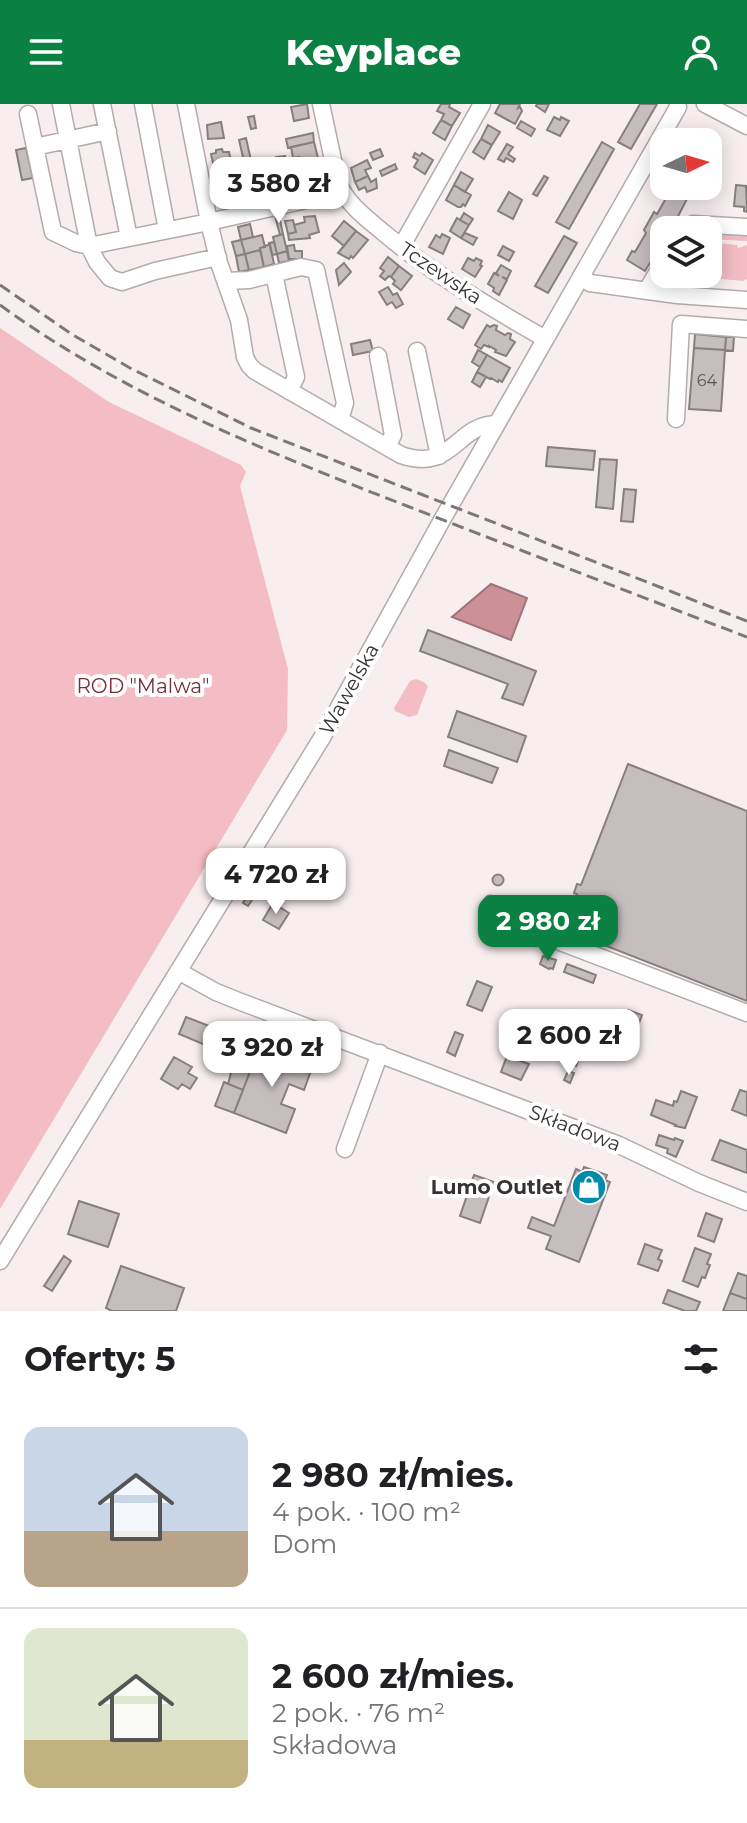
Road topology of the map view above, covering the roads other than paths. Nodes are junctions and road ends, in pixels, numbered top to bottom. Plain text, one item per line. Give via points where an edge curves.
1 (61, 104) edge
2 (102, 104) edge
3 (143, 104) edge
4 (186, 104) edge
5 (321, 104) edge
6 (482, 104) edge
7 (696, 104) edge
8 (705, 104) edge
9 (676, 105) edge
10 (28, 114) dead end
11 (747, 126) edge
12 (108, 131) junction
13 (68, 140) junction
14 (35, 147) junction
15 (341, 192) junction
16 (209, 222) junction
17 (722, 226) edge
18 (747, 227) edge
19 (167, 230) junction
20 (129, 238) junction
21 (89, 246) junction
22 (401, 247) junction
23 (218, 257) junction
24 (274, 274) junction
25 (581, 277) junction
26 (226, 281) junction
27 (650, 285) edge
28 (647, 290) junction
29 (747, 300) edge
30 (747, 329) edge
31 (545, 339) junction
32 (417, 351) dead end
33 (378, 356) dead end
34 (289, 391) junction
35 (676, 419) dead end
36 (340, 420) junction
37 (497, 424) junction
38 (387, 447) junction
39 (439, 456) junction
40 (533, 915) dead end
41 (505, 921) dead end
42 (541, 935) junction
43 (178, 971) junction
44 (747, 1013) edge
45 (380, 1053) junction
46 (345, 1149) dead end
47 (747, 1202) edge
48 (0, 1261) edge

1 - 13 street
2 - 12 street
3 - 19 street
4 - 16 street
5 - 15 street, Tczewska
6 - 22 street
7 - 9 street
8 - 11 street
9 - 25 street, Wawelska
10 - 14 street
12 - 13 street
12 - 20 street
13 - 14 street
13 - 21 street
14 - 21 street via 53,232
15 - 16 street
15 - 22 street, Tczewska
16 - 19 street
16 - 23 street
17 - 18 street
19 - 20 street
20 - 21 street
21 - 23 street via 110,278 122,282
22 - 31 street, Tczewska via 456,287
23 - 26 street
24 - 26 street
24 - 34 street via 296,377
24 - 36 street via 301,267 316,270 345,403
25 - 28 street via 590,283
25 - 31 street, Wawelska
26 - 34 street via 249,365
27 - 28 street
28 - 29 street
30 - 35 street via 681,324
31 - 37 street, Wawelska
32 - 39 street
33 - 38 street via 393,435
34 - 36 street
36 - 38 street
37 - 39 street via 481,426
37 - 43 street, Wawelska via 323,736
38 - 39 street via 411,459
40 - 42 street
41 - 42 street
42 - 44 street
43 - 45 street, Składowa via 228,997
43 - 48 street, Wawelska
45 - 46 street
45 - 47 street, Składowa via 619,1145

